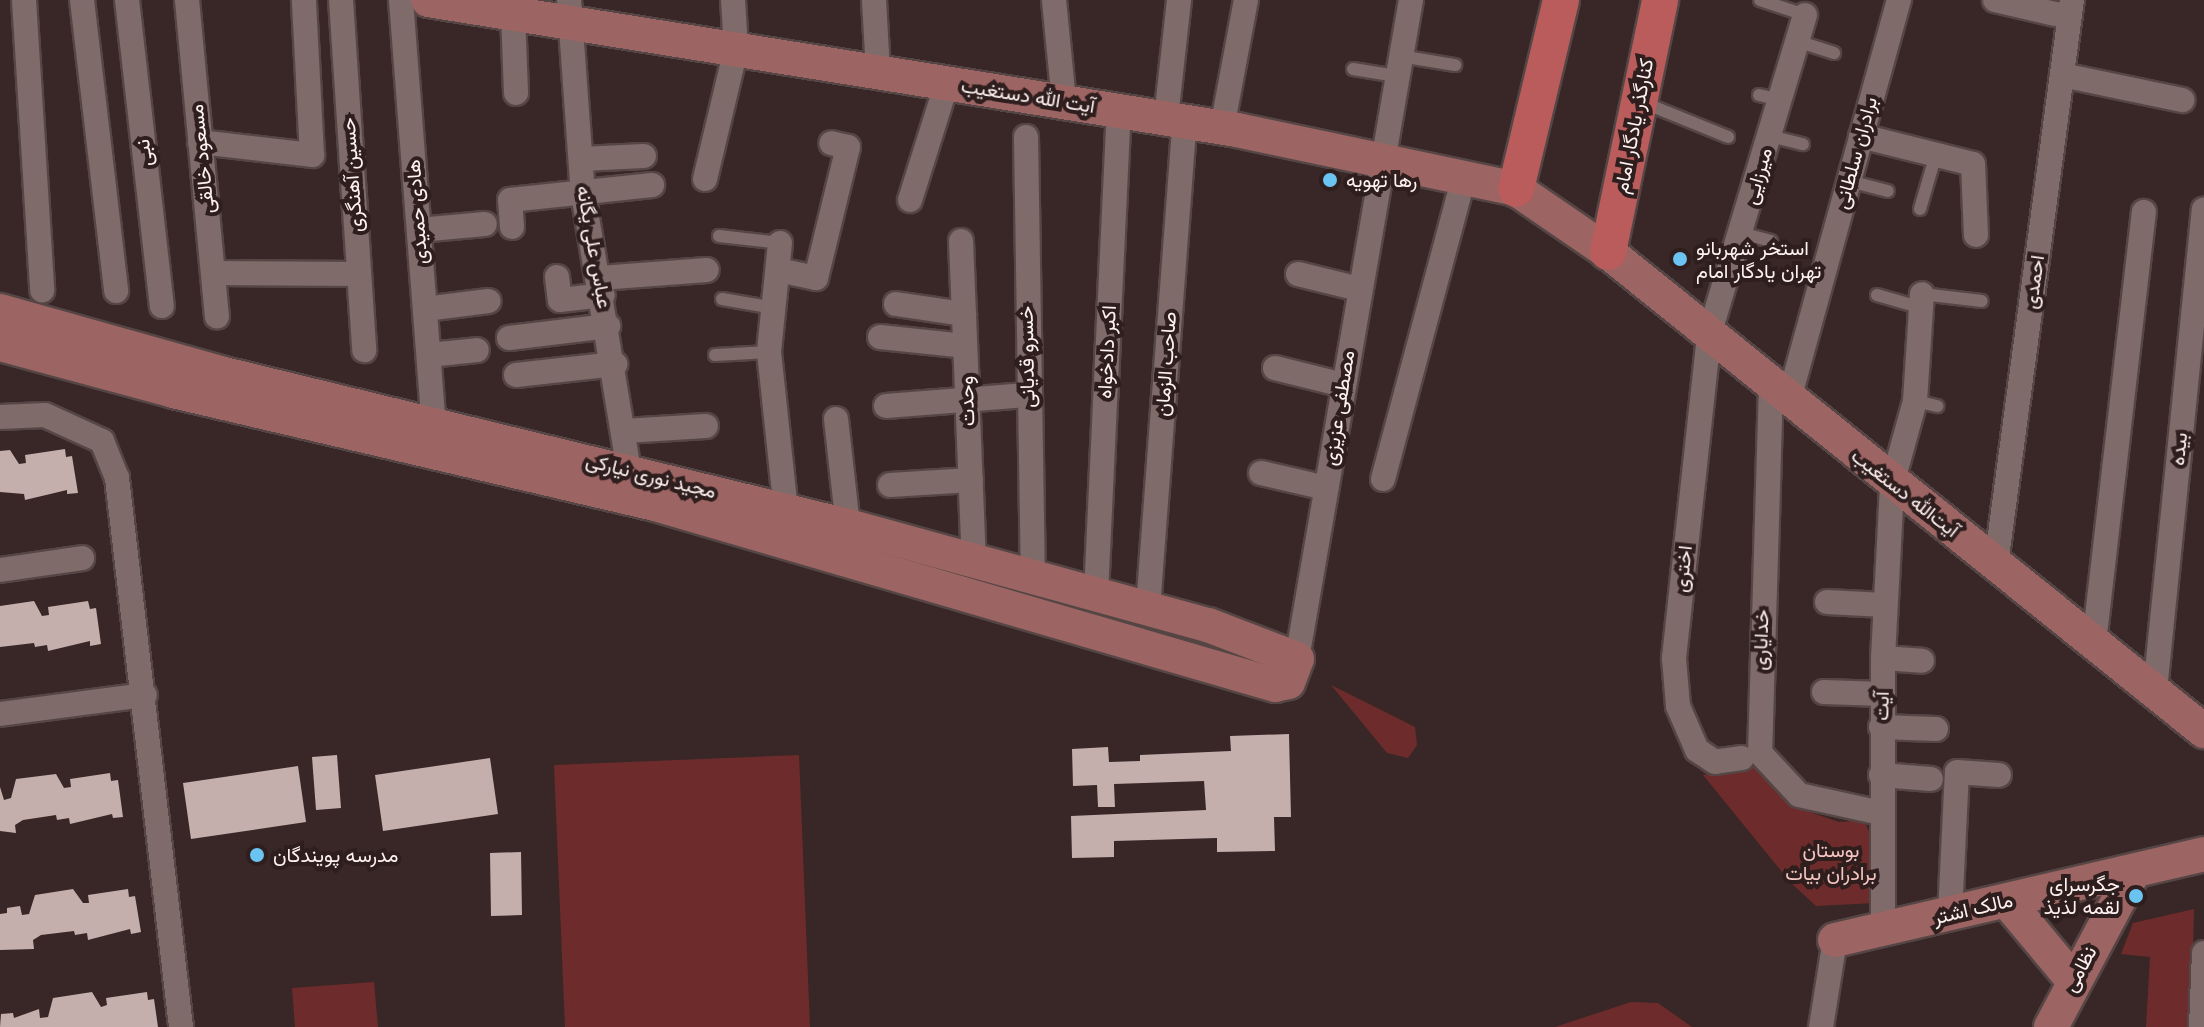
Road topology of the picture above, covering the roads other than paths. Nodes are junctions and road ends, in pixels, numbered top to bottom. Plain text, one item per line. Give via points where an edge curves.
1 (24, 0) edge
2 (82, 0) edge
3 (127, 0) edge
4 (187, 0) edge
5 (304, 0) edge
6 (341, 0) edge
7 (401, 0) edge
8 (428, 0) edge
9 (733, 0) edge
10 (874, 0) edge
11 (1054, 0) edge
12 (1179, 0) edge
13 (1246, 0) edge
14 (1411, 0) edge
15 (1561, 0) edge
16 (1660, 0) edge
17 (1760, 0) edge
18 (1899, 0) edge
19 (1995, 0) edge
20 (2063, 7) edge
21 (570, 12) edge
22 (513, 14) junction
23 (1805, 15) joint
24 (1797, 41) junction
25 (736, 49) junction
26 (1834, 53) dead end
27 (1455, 65) dead end
28 (1398, 66) junction
29 (1353, 69) dead end
30 (878, 72) junction
31 (2062, 75) junction
32 (947, 83) junction
33 (516, 93) dead end
34 (2182, 100) dead end
35 (1639, 101) junction
36 (1064, 102) junction
37 (1119, 111) junction
38 (1176, 120) junction
39 (1222, 128) junction
40 (1770, 136) junction
41 (1861, 136) junction
42 (1026, 137) dead end
43 (1728, 137) dead end
44 (200, 142) junction
45 (831, 143) dead end
46 (1803, 144) dead end
47 (1936, 154) junction
48 (644, 156) dead end
49 (1381, 158) junction
50 (581, 159) junction
51 (1464, 177) junction
52 (705, 179) dead end
53 (1849, 181) junction
54 (652, 185) dead end
55 (1516, 189) junction
56 (1888, 191) dead end
57 (583, 193) junction
58 (910, 200) dead end
59 (1920, 209) dead end
60 (2204, 209) edge
61 (2144, 212) dead end
62 (485, 224) dead end
63 (512, 227) dead end
64 (419, 230) junction
65 (1741, 233) junction
66 (1976, 235) dead end
67 (719, 236) dead end
68 (961, 241) dead end
69 (1771, 241) dead end
70 (780, 243) joint
71 (1608, 252) junction
72 (707, 270) dead end
73 (778, 270) junction
74 (213, 273) junction
75 (359, 274) junction
76 (1298, 274) dead end
77 (557, 277) dead end
78 (602, 286) junction
79 (1359, 289) junction
80 (42, 290) dead end
81 (116, 291) dead end
82 (1877, 295) dead end
83 (722, 299) dead end
84 (488, 301) dead end
85 (1922, 301) junction
86 (1982, 301) dead end
87 (896, 304) dead end
88 (162, 306) dead end
89 (774, 308) junction
90 (425, 309) junction
91 (0, 311) edge
92 (964, 314) junction
93 (217, 317) dead end
94 (608, 326) junction
95 (1709, 335) junction
96 (880, 337) dead end
97 (509, 338) dead end
98 (0, 344) edge
99 (965, 346) junction
100 (364, 350) dead end
101 (477, 350) dead end
102 (769, 352) junction
103 (429, 355) junction
104 (715, 355) dead end
105 (615, 364) junction
106 (1275, 368) dead end
107 (516, 375) dead end
108 (1343, 385) junction
109 (1780, 392) junction
110 (1027, 395) junction
111 (967, 400) junction
112 (886, 406) dead end
113 (0, 417) edge
114 (836, 419) dead end
115 (706, 426) dead end
116 (624, 431) junction
117 (432, 438) junction
118 (629, 470) junction
119 (1261, 473) dead end
120 (1383, 479) dead end
121 (971, 480) junction
122 (1892, 484) junction
123 (890, 485) dead end
124 (1326, 488) junction
125 (786, 511) junction
126 (848, 526) junction
127 (82, 558) dead end
128 (974, 561) junction
129 (1996, 564) junction
130 (0, 570) edge
131 (1033, 577) junction
132 (1096, 594) junction
133 (1827, 602) dead end
134 (1884, 605) junction
135 (1148, 608) junction
136 (2094, 643) junction
137 (1883, 658) junction
138 (1297, 659) junction
139 (1922, 661) dead end
140 (2155, 690) junction
141 (1824, 692) dead end
142 (1882, 694) junction
143 (145, 695) junction
144 (0, 714) edge
145 (1881, 727) junction
146 (1936, 729) dead end
147 (2204, 731) edge
148 (1742, 758) dead end
149 (1881, 775) junction
150 (1999, 775) dead end
151 (1931, 779) dead end
152 (1881, 813) junction
153 (2204, 854) edge
154 (2134, 871) junction
155 (2007, 901) junction
156 (1950, 914) junction
157 (1883, 928) junction
158 (1835, 940) joint
159 (2204, 953) edge
160 (2072, 979) junction
161 (181, 1027) edge
162 (1821, 1027) edge
163 (2051, 1027) edge
164 (2201, 1027) edge

1 - 80 street
2 - 81 street
3 - 88 street, نبی
4 - 44 street, مسعود خالقی
5 - 44 street via 312,155
6 - 75 street, حسین آهنگری
7 - 64 street, هادی حمیدی
8 - 22 main road, آیت الله دستغیب
9 - 25 street
10 - 30 street
11 - 36 street
12 - 38 street, صاحب الزمان
13 - 39 street
14 - 28 street, مصطفی عزیزی
15 - 55 main road
16 - 35 main road, کنارگذر یادگار امام
17 - 23 lane
18 - 41 street, برادران سلطانی
19 - 20 street
20 - 31 street, احمدی
21 - 22 main road, آیت الله دستغیب
21 - 25 main road, آیت الله دستغیب
21 - 50 street, عباس علی یگانه
22 - 33 street
23 - 24 street, میرزایی
24 - 26 lane
24 - 40 street, میرزایی via 1770,97
25 - 30 main road, آیت الله دستغیب
25 - 52 street
27 - 28 lane
28 - 29 lane
28 - 49 street, مصطفی عزیزی
30 - 32 main road, آیت الله دستغیب
31 - 34 street
31 - 129 street, احمدی
32 - 36 main road, آیت الله دستغیب
32 - 58 street
35 - 43 lane
35 - 71 main road, کنارگذر یادگار امام
36 - 37 main road, آیت الله دستغیب
37 - 38 main road, آیت الله دستغیب
37 - 132 street, اکبر دادخواه
38 - 39 main road, آیت الله دستغیب
38 - 135 street, صاحب الزمان
39 - 49 main road, آیت الله دستغیب
40 - 46 lane
40 - 65 street, میرزایی via 1752,162
41 - 47 street
41 - 53 street, برادران سلطانی
42 - 110 street, خسرو قدیانی
44 - 74 street, مسعود خالقی
45 - 73 street via 848,147 816,278
47 - 59 lane
47 - 66 street via 1973,164
48 - 50 street
49 - 51 main road, آیت الله دستغیب
49 - 79 street, مصطفی عزیزی
50 - 57 street, عباس علی یگانه
51 - 55 main road, آیت الله دستغیب
51 - 120 street
53 - 56 lane
53 - 109 street, برادران سلطانی
54 - 57 street
55 - 71 main road, آیت الله دستغیب
57 - 63 street via 510,200
57 - 78 street, عباس علی یگانه
60 - 140 street, بیده
61 - 136 street
62 - 64 street
64 - 90 street, هادی حمیدی
65 - 69 lane
65 - 95 street, میرزایی
67 - 70 lane
68 - 92 street, وحدت
70 - 73 street
71 - 95 main road, آیت‌الله دستغیب
72 - 78 street
73 - 89 street
74 - 75 street
74 - 93 street, مسعود خالقی
75 - 100 street, حسین آهنگری
76 - 79 street
77 - 78 street via 560,300
78 - 94 street, عباس علی یگانه
79 - 108 street, مصطفی عزیزی
82 - 85 lane
83 - 89 lane
84 - 90 street
85 - 86 lane
85 - 122 street, آیت via 1926,403
87 - 92 street
89 - 102 street
90 - 103 street, هادی حمیدی
91 - 117 main road, مجید نوری نیارکی
92 - 99 street, وحدت
94 - 97 street
94 - 105 street, عباس علی یگانه
95 - 109 main road, آیت‌الله دستغیب
95 - 148 street, اختری via 1674,685 1683,721 1705,759
96 - 99 street
98 - 117 main road, مجید نوری نیارکی via 174,391
99 - 111 street, وحدت
101 - 103 street
102 - 104 lane
102 - 125 street
103 - 117 street, هادی حمیدی
105 - 107 street
105 - 116 street, عباس علی یگانه
106 - 108 street
108 - 124 street, مصطفی عزیزی
109 - 122 main road, آیت‌الله دستغیب
109 - 152 street, خدایاری via 1760,753 1799,795
110 - 111 street
110 - 131 street, خسرو قدیانی
111 - 112 street
111 - 121 street, وحدت
113 - 143 street via 45,415 102,441 117,478
114 - 126 street
115 - 116 street
116 - 118 street, عباس علی یگانه
117 - 118 main road, مجید نوری نیارکی
117 - 138 main road, مجید نوری نیارکی via 1275,685 1288,682
118 - 125 main road, مجید نوری نیارکی
119 - 124 street
121 - 123 street
121 - 128 street, وحدت
122 - 129 main road, آیت‌الله دستغیب
122 - 134 street, آیت
124 - 138 street, مصطفی عزیزی
125 - 126 main road, مجید نوری نیارکی
126 - 128 main road, مجید نوری نیارکی
127 - 130 street
128 - 131 main road, مجید نوری نیارکی
129 - 136 main road, آیت‌الله دستغیب
131 - 132 main road, مجید نوری نیارکی
132 - 135 main road, مجید نوری نیارکی
133 - 134 street
134 - 137 street, آیت
135 - 138 main road, مجید نوری نیارکی
136 - 140 main road, آیت‌الله دستغیب
137 - 139 street
137 - 142 street, آیت
140 - 147 main road, آیت‌الله دستغیب
141 - 142 street
142 - 145 street, آیت
143 - 144 street
143 - 161 street
145 - 146 street
145 - 149 street, آیت
149 - 151 street
149 - 152 street, آیت
150 - 156 street via 1957,772
152 - 157 street, آیت
153 - 154 main road, مالک اشتر
154 - 155 main road, مالک اشتر
154 - 160 main road, نظامی
155 - 156 main road, مالک اشتر
155 - 160 main road
156 - 157 main road, مالک اشتر
157 - 158 main road, مالک اشتر
158 - 162 street
159 - 164 street
160 - 163 main road, نظامی

